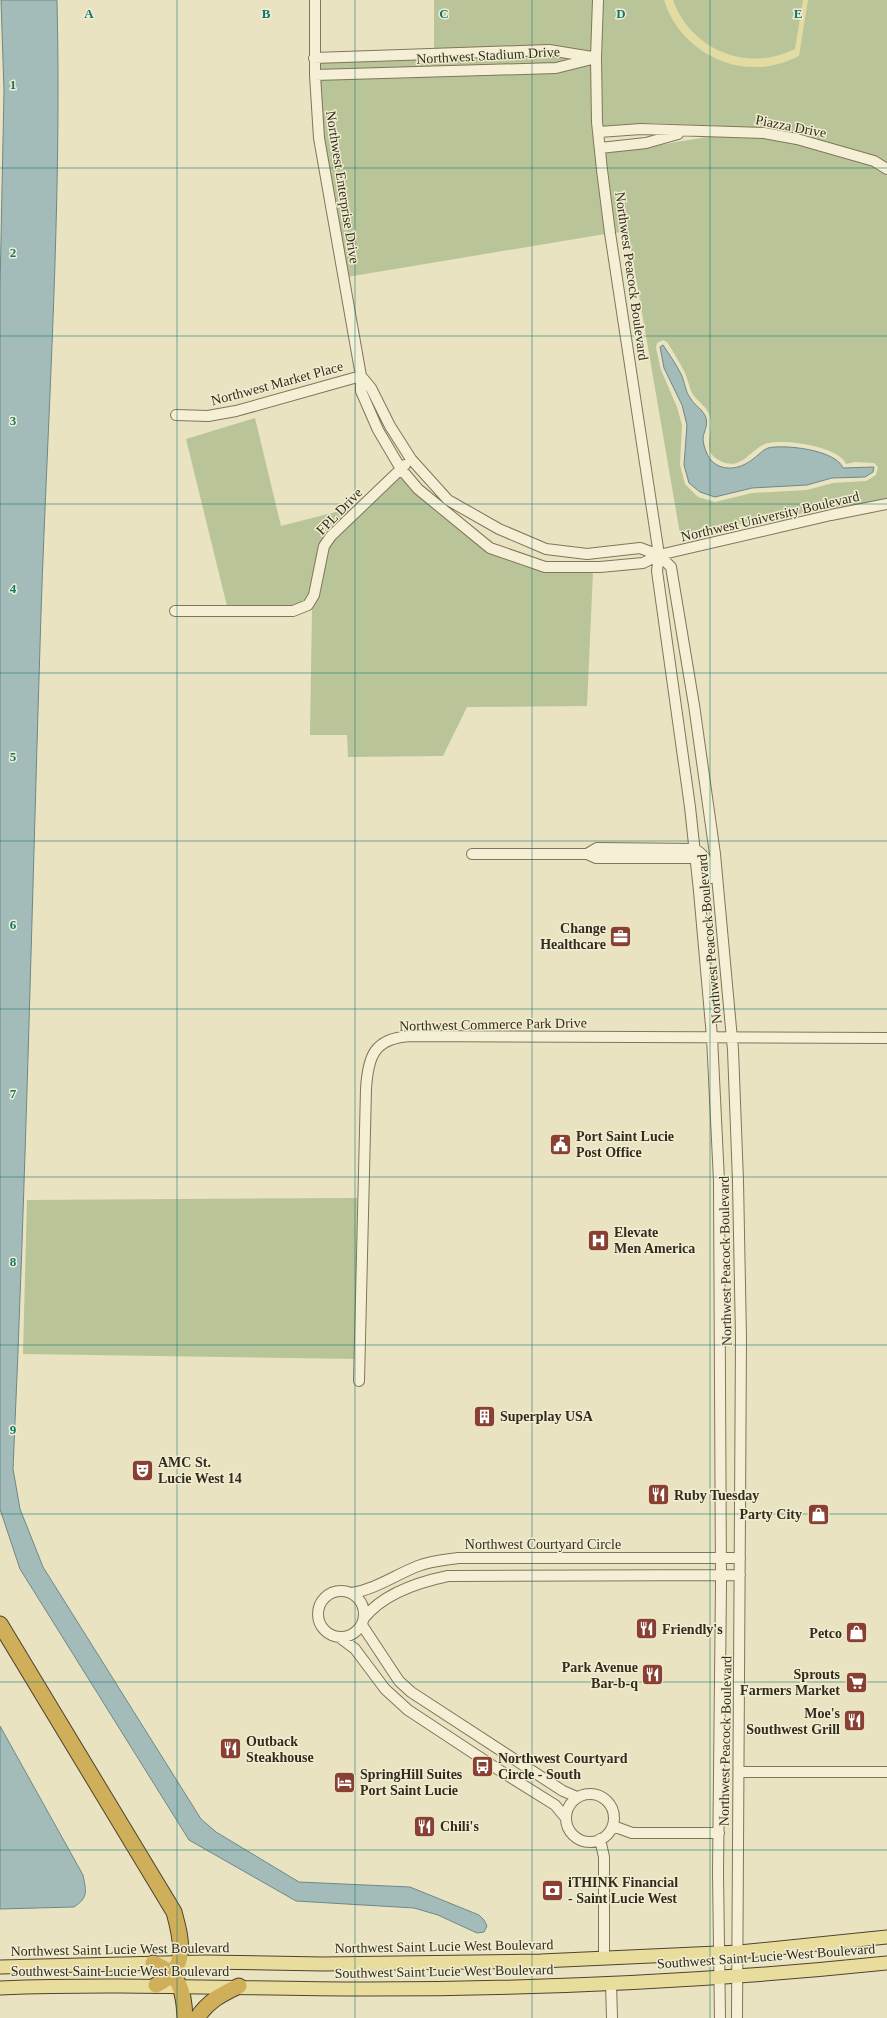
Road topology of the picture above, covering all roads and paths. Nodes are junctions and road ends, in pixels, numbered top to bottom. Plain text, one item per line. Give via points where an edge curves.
1 (315, 0) edge
2 (598, 0) edge
3 (314, 58) junction
4 (596, 58) junction
5 (315, 75) junction
6 (686, 131) junction
7 (599, 132) junction
8 (600, 148) junction
9 (887, 169) edge
10 (361, 376) junction
11 (176, 415) dead end
12 (412, 460) junction
13 (401, 469) junction
14 (887, 504) edge
15 (659, 555) junction
16 (175, 611) dead end
17 (472, 854) dead end
18 (695, 854) junction
19 (723, 943) junction
20 (712, 1037) junction
21 (732, 1037) junction
22 (887, 1038) edge
23 (359, 1381) dead end
24 (605, 1557) junction
25 (721, 1558) junction
26 (740, 1558) junction
27 (605, 1574) junction
28 (721, 1575) junction
29 (740, 1575) junction
30 (352, 1594) junction
31 (363, 1622) junction
32 (0, 1624) edge
33 (339, 1637) junction
34 (473, 1733) junction
35 (464, 1747) junction
36 (739, 1772) junction
37 (887, 1772) edge
38 (577, 1797) junction
39 (565, 1817) junction
40 (613, 1826) junction
41 (719, 1833) junction
42 (600, 1839) junction
43 (887, 1937) edge
44 (739, 1952) junction
45 (719, 1953) junction
46 (887, 1956) edge
47 (604, 1958) junction
48 (153, 1963) joint
49 (887, 1963) edge
50 (0, 1967) edge
51 (797, 1972) junction
52 (177, 1974) junction
53 (738, 1976) junction
54 (719, 1978) junction
55 (611, 1983) junction
56 (156, 1985) joint
57 (239, 1986) junction
58 (0, 1988) edge
59 (184, 2018) edge
60 (197, 2018) edge
61 (612, 2018) edge
62 (720, 2018) edge
63 (737, 2018) edge

1 - 3 street, Northwest Enterprise Drive
2 - 4 street, Northwest Peacock Boulevard
3 - 4 street, Northwest Stadium Drive via 549,50
3 - 5 street, Northwest Enterprise Drive
4 - 5 street, Northwest Stadium Drive via 556,68
4 - 7 street, Northwest Peacock Boulevard
5 - 10 street, Northwest Enterprise Drive via 318,138
6 - 7 street, Piazza Drive via 641,129
6 - 8 street, Piazza Drive via 646,143
6 - 9 street, Piazza Drive via 776,134 874,161
7 - 8 street, Northwest Peacock Boulevard
8 - 15 street, Northwest Peacock Boulevard via 610,234
10 - 11 street, Northwest Market Place via 236,411 208,416
10 - 12 street, Northwest Enterprise Drive via 371,388 390,426
10 - 13 street, Northwest Enterprise Drive via 361,391 378,430
12 - 13 street, FPL Drive
12 - 15 street, Northwest Enterprise Drive via 448,500 499,529 546,549 587,554 640,548
13 - 15 street, Northwest Enterprise Drive via 418,489 490,548 545,567 600,567 643,562
13 - 16 street, FPL Drive via 331,536 324,546 314,595 308,605 293,611
14 - 15 street, Northwest University Boulevard
15 - 18 street, Northwest Peacock Boulevard via 657,573
15 - 19 street, Northwest Peacock Boulevard via 671,567 692,690 715,854
17 - 18 street via 587,854 598,848
18 - 19 street via 704,855 709,864 716,927
18 - 20 street, Northwest Peacock Boulevard
19 - 21 street, Northwest Peacock Boulevard
20 - 21 street, Northwest Commerce Park Drive
20 - 23 street, Northwest Commerce Park Drive via 411,1036 396,1037 383,1043 373,1052 367,1067 366,1089
20 - 25 street, Northwest Peacock Boulevard via 719,1181
21 - 22 street, Northwest Commerce Park Drive
21 - 26 street, Northwest Peacock Boulevard via 740,1229
24 - 25 street, Northwest Courtyard Circle
24 - 27 street
24 - 30 street, Northwest Courtyard Circle via 436,1560 368,1590
25 - 26 street, Northwest Courtyard Circle
25 - 28 street, Northwest Peacock Boulevard
26 - 29 street, Northwest Peacock Boulevard
27 - 28 street
27 - 31 street via 448,1576 409,1587 372,1608
28 - 29 street
28 - 41 street, Northwest Peacock Boulevard
29 - 36 street, Northwest Peacock Boulevard
30 - 31 street via 361,1602 364,1609
30 - 33 street via 342,1591 330,1594 320,1604 318,1612 322,1626 327,1632
31 - 33 street via 354,1633
31 - 34 street via 399,1681 411,1692
32 - 52 highway via 174,1912 179,1937
33 - 35 street via 355,1649 384,1689 394,1698
34 - 35 street
34 - 38 street via 563,1791
35 - 39 street via 556,1805
36 - 37 street
36 - 44 street, Northwest Peacock Boulevard
38 - 39 street via 570,1804
38 - 40 street via 590,1793 605,1799 614,1811
39 - 42 street via 566,1826 577,1839 591,1842
40 - 41 street via 632,1833
40 - 42 street via 608,1834
41 - 45 street, Northwest Peacock Boulevard
42 - 47 street via 604,1857
43 - 44 main road, Northwest Saint Lucie West Boulevard
44 - 45 main road, Northwest Saint Lucie West Boulevard
44 - 53 street, Northwest Peacock Boulevard
45 - 47 main road, Northwest Saint Lucie West Boulevard
45 - 54 street, Northwest Peacock Boulevard
46 - 51 main road via 813,1964
47 - 52 main road, Northwest Saint Lucie West Boulevard
48 - 50 main road, Northwest Saint Lucie West Boulevard
48 - 52 highway
49 - 51 main road, Southwest Saint Lucie West Boulevard
51 - 53 main road, Southwest Saint Lucie West Boulevard
52 - 56 highway
52 - 57 main road, Southwest Saint Lucie West Boulevard
52 - 59 highway
53 - 54 main road, Southwest Saint Lucie West Boulevard
53 - 63 street, Northwest Peacock Boulevard
54 - 55 main road, Southwest Saint Lucie West Boulevard
54 - 62 street, Northwest Peacock Boulevard
55 - 57 main road, Southwest Saint Lucie West Boulevard via 505,1988 368,1989
55 - 61 street
56 - 58 main road, Southwest Saint Lucie West Boulevard
57 - 60 highway via 208,2003

